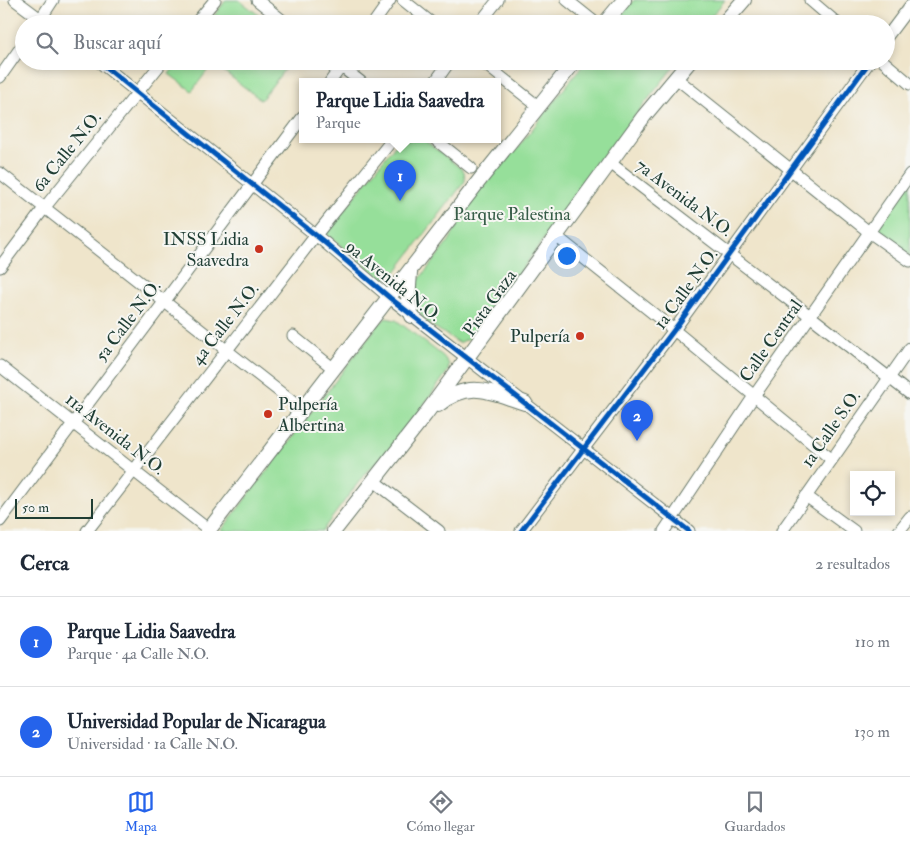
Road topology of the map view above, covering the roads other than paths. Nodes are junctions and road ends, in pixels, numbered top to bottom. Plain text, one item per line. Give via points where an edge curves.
1 (15, 0) edge
2 (53, 0) edge
3 (214, 0) edge
4 (257, 0) edge
5 (390, 0) edge
6 (403, 0) edge
7 (498, 0) edge
8 (567, 0) edge
9 (624, 0) edge
10 (738, 0) edge
11 (744, 0) edge
12 (810, 0) edge
13 (910, 6) edge
14 (33, 15) edge
15 (46, 15) edge
16 (202, 15) edge
17 (276, 15) edge
18 (379, 15) edge
19 (422, 15) edge
20 (486, 15) edge
21 (586, 15) edge
22 (612, 15) edge
23 (728, 15) edge
24 (730, 15) edge
25 (828, 15) edge
26 (895, 26) edge
27 (15, 56) edge
28 (110, 70) edge
29 (156, 70) edge
30 (492, 70) edge
31 (568, 70) edge
32 (683, 70) edge
33 (863, 70) edge
34 (894, 70) edge
35 (0, 77) edge
36 (676, 78) junction
37 (910, 84) edge
38 (138, 92) junction
39 (539, 107) junction
40 (299, 122) edge
41 (390, 143) edge
42 (440, 143) edge
43 (609, 162) junction
44 (471, 168) dead end
45 (791, 169) junction
46 (0, 173) edge
47 (910, 174) edge
48 (252, 185) junction
49 (45, 207) junction
50 (869, 232) junction
51 (316, 235) junction
52 (556, 236) junction
53 (729, 254) junction
54 (910, 261) edge
55 (0, 267) edge
56 (410, 271) junction
57 (390, 298) junction
58 (165, 301) junction
59 (412, 316) junction
60 (810, 316) junction
61 (674, 330) junction
62 (294, 336) dead end
63 (910, 348) edge
64 (228, 350) junction
65 (467, 358) junction
66 (0, 366) edge
67 (334, 369) junction
68 (889, 378) junction
69 (910, 394) edge
70 (754, 396) junction
71 (525, 403) junction
72 (303, 410) junction
73 (425, 415) junction
74 (73, 422) junction
75 (583, 448) junction
76 (831, 459) junction
77 (134, 471) junction
78 (374, 481) junction
79 (806, 496) junction
80 (910, 516) edge
81 (672, 518) junction
82 (0, 521) edge
83 (208, 530) edge
84 (87, 531) edge
85 (334, 531) edge
86 (439, 531) edge
87 (521, 531) edge
88 (664, 531) edge
89 (689, 531) edge
90 (782, 531) edge
91 (854, 531) edge
92 (899, 531) edge

1 - 14 street
2 - 15 street
3 - 16 street
4 - 17 street
5 - 18 street
6 - 19 street
7 - 20 street
8 - 21 street
9 - 22 main road
10 - 23 main road
11 - 24 main road
12 - 25 street
13 - 26 street
27 - 35 street
28 - 38 street, 9a Avenida N.O.
29 - 38 street, 6a Calle N.O.
30 - 39 street
31 - 39 main road
32 - 36 main road, Pista Gaza
33 - 45 street, 1a Calle N.O.
34 - 37 street
36 - 43 main road, Pista Gaza
36 - 45 street
38 - 48 street, 9a Avenida N.O.
38 - 49 street, 6a Calle N.O.
39 - 56 main road
40 - 48 street, 5a Calle N.O.
41 - 51 street, 4a Calle N.O.
42 - 44 street
43 - 52 main road, Pista Gaza
43 - 53 street, 7a Avenida N.O.
45 - 50 street
45 - 53 street, 1a Calle N.O.
46 - 49 street
47 - 50 street, Calle Central
48 - 51 street, 9a Avenida N.O.
48 - 58 street, 5a Calle N.O.
49 - 55 street, 6a Calle N.O.
49 - 58 street
50 - 54 street
50 - 60 street, Calle Central
51 - 57 street, 9a Avenida N.O.
51 - 64 street, 4a Calle N.O.
52 - 61 street
52 - 65 main road, Pista Gaza
53 - 60 street, 7a Avenida N.O.
53 - 61 street, 1a Calle N.O.
56 - 57 main road
56 - 59 main road via 408,301
57 - 59 street, 9a Avenida N.O.
57 - 67 main road
58 - 64 street
58 - 74 street, 5a Calle N.O.
59 - 65 street, 9a Avenida N.O.
60 - 68 street, 7a Avenida N.O.
60 - 70 street, Calle Central
61 - 70 street
61 - 75 street, 1a Calle N.O.
62 - 67 street
63 - 68 street, 1a Calle S.O.
64 - 72 street
64 - 77 street, 4a Calle N.O.
65 - 71 street, 9a Avenida N.O.
65 - 73 main road, Pista Gaza
66 - 74 street, 11a Avenida N.O.
67 - 72 main road
68 - 69 street, 7a Avenida N.O.
68 - 76 street, 1a Calle S.O.
70 - 76 street
70 - 81 street, Calle Central
71 - 73 main road via 483,390 469,390 446,398
71 - 75 street, 9a Avenida N.O.
72 - 83 main road
73 - 78 main road, Pista Gaza
74 - 77 street, 11a Avenida N.O.
74 - 82 street, 5a Calle N.O.
75 - 81 street, 9a Avenida N.O.
75 - 87 street, 1a Calle N.O.
76 - 79 street, 1a Calle S.O.
77 - 83 street, 11a Avenida N.O.
77 - 84 street, 4a Calle N.O.
78 - 85 main road, Pista Gaza
78 - 86 street
79 - 90 street, 1a Calle S.O.
79 - 91 street
80 - 92 street
81 - 88 street, Calle Central
81 - 89 street, 9a Avenida N.O.

